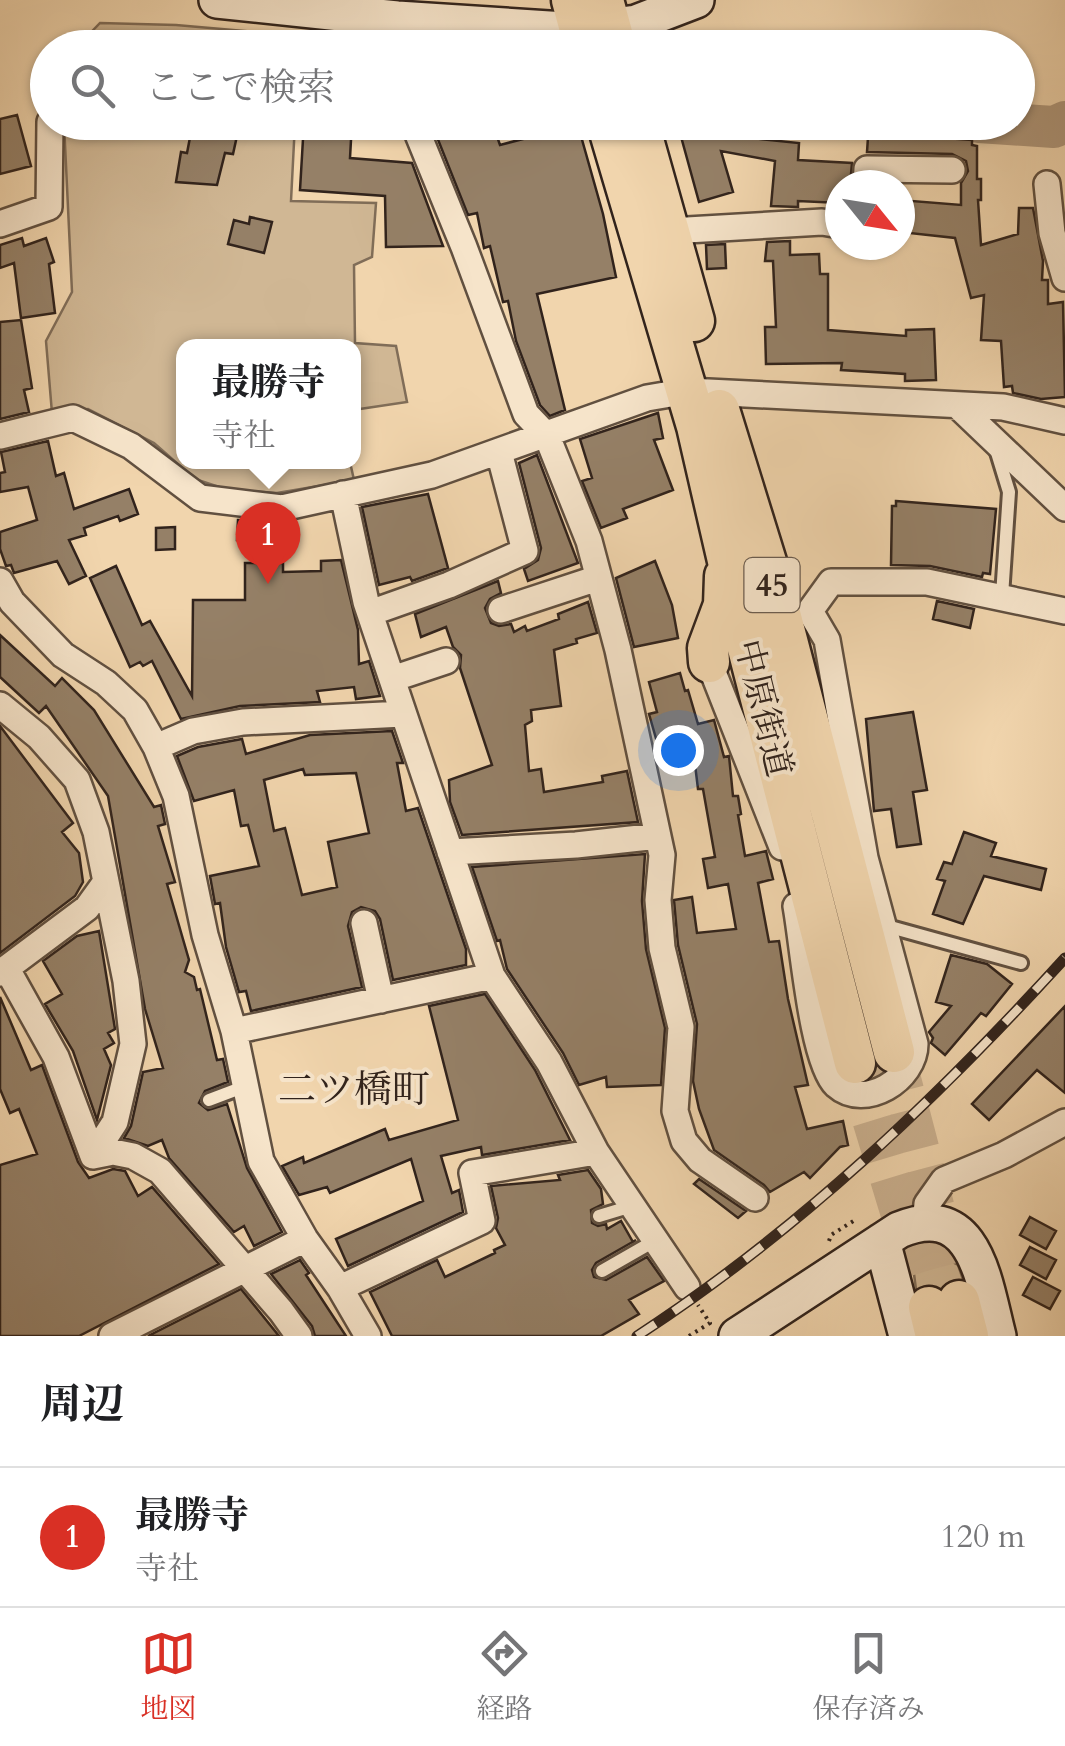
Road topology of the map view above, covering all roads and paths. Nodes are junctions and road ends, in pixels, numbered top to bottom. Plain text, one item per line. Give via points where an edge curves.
1 (217, 0) edge
2 (696, 0) edge
3 (296, 4) edge
4 (594, 26) edge
5 (387, 30) edge
6 (481, 30) edge
7 (50, 140) edge
8 (420, 140) edge
9 (612, 140) edge
10 (643, 140) edge
11 (867, 170) edge
12 (952, 170) dead end
13 (1047, 184) dead end
14 (825, 222) edge
15 (0, 224) edge
16 (670, 231) junction
17 (1065, 278) edge
18 (700, 390) junction
19 (959, 407) junction
20 (1065, 420) edge
21 (0, 436) edge
22 (547, 436) junction
23 (994, 439) junction
24 (499, 452) junction
25 (343, 494) junction
26 (1065, 508) edge
27 (716, 538) junction
28 (770, 575) junction
29 (598, 578) junction
30 (1002, 596) junction
31 (4, 598) edge
32 (501, 610) dead end
33 (810, 611) junction
34 (1065, 611) edge
35 (370, 613) junction
36 (768, 651) junction
37 (446, 661) dead end
38 (708, 662) junction
39 (392, 679) junction
40 (0, 705) edge
41 (403, 714) junction
42 (156, 747) junction
43 (658, 836) junction
44 (450, 852) junction
45 (105, 883) junction
46 (364, 923) dead end
47 (882, 925) junction
48 (1021, 963) dead end
49 (3, 971) edge
50 (492, 976) junction
51 (381, 1000) junction
52 (234, 1031) junction
53 (894, 1052) tunnel mouth
54 (855, 1063) tunnel mouth
55 (246, 1086) junction
56 (209, 1100) dead end
57 (1065, 1122) edge
58 (596, 1152) junction
59 (93, 1156) junction
60 (756, 1198) dead end
61 (632, 1206) junction
62 (599, 1216) dead end
63 (924, 1222) junction
64 (868, 1230) junction
65 (831, 1235) dead end
66 (305, 1239) junction
67 (656, 1240) junction
68 (245, 1269) junction
69 (602, 1271) dead end
70 (688, 1287) dead end
71 (340, 1288) junction
72 (940, 1323) edge
73 (723, 1329) edge
74 (112, 1336) edge
75 (299, 1336) edge
76 (368, 1336) edge
77 (689, 1336) edge
78 (998, 1336) edge

1 - 3 street
2 - 4 street via 663,14
3 - 5 street
4 - 6 street
7 - 15 street via 50,207
8 - 22 street via 526,414
9 - 18 main road, 中原街道 / 45
10 - 16 main road, 中原街道 / 45
11 - 12 street
13 - 17 street
14 - 16 street
16 - 18 main road, 中原街道 / 45
18 - 19 street
18 - 22 street via 647,398
18 - 27 main road, 中原街道 / 45 via 700,475
18 - 28 main road, 中原街道 / 45
19 - 20 street via 1003,407
19 - 23 street
21 - 25 street via 73,418 131,446 200,498 282,508
22 - 24 street
22 - 29 street
23 - 26 street
23 - 30 lane via 1009,492
24 - 25 street
24 - 35 street via 525,551
25 - 35 street
27 - 36 main road, 中原街道 / 45
27 - 38 main road via 724,604
28 - 33 main road
28 - 36 main road, 中原街道 / 45
29 - 32 street
29 - 43 street
30 - 33 street via 927,582 831,582
30 - 34 street
31 - 42 street via 135,710
33 - 36 main road
33 - 47 street via 828,640
35 - 39 street
36 - 38 main road via 724,646
36 - 53 main road, 中原街道 / 45
36 - 54 main road, 中原街道 / 45
37 - 39 street
38 - 47 street via 779,836 828,1074 857,1094 897,1080 915,1054
39 - 41 street
40 - 45 street via 76,780 96,832
41 - 42 street via 244,722 193,731
41 - 44 street
42 - 52 street via 176,796 204,935
43 - 44 street
43 - 60 street via 662,948 681,1027 675,1112 684,1141 700,1160
44 - 50 street
45 - 49 street via 87,908
45 - 59 street via 133,1044 116,1122
46 - 51 street
47 - 48 lane
49 - 59 street via 56,1057
50 - 51 street
50 - 58 street via 549,1062
51 - 52 street
52 - 55 street
55 - 56 lane
55 - 66 street via 261,1161
57 - 63 street via 944,1180
58 - 61 street
58 - 71 street via 472,1173 482,1221
59 - 68 street via 134,1156 160,1172
61 - 62 lane
61 - 67 street
63 - 64 street
63 - 78 street via 952,1228 972,1250
64 - 65 path
64 - 72 street
64 - 73 street
66 - 68 street
66 - 71 street
67 - 69 lane
67 - 70 street
68 - 74 street
68 - 75 street
71 - 76 street
73 - 77 path

